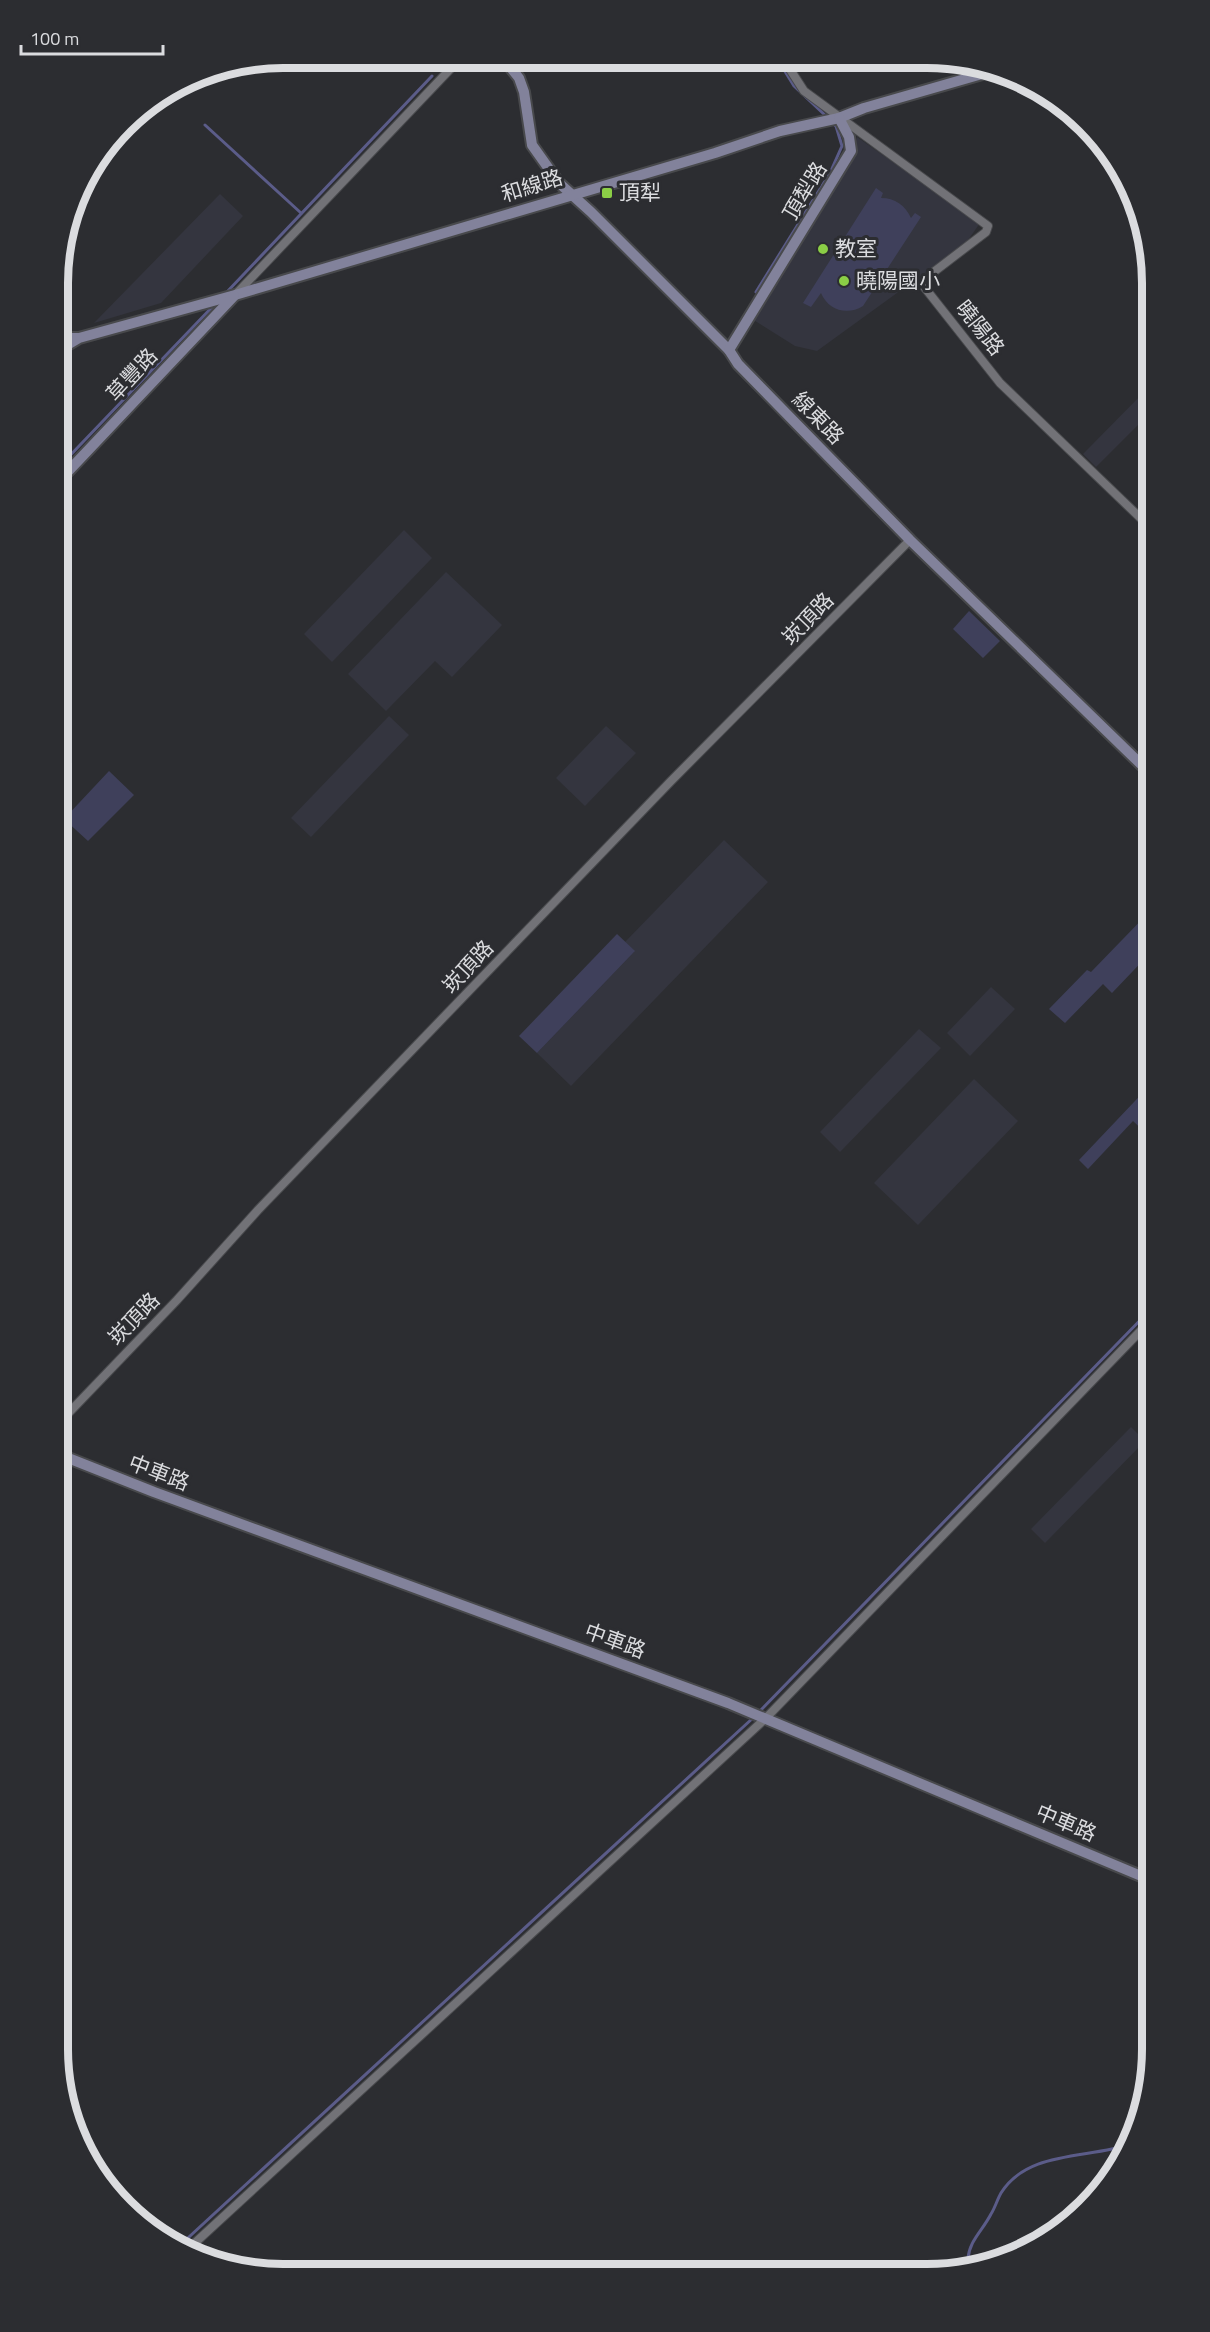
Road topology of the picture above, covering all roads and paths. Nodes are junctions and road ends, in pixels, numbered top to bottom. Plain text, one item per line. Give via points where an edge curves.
1 (451, 68) edge
2 (511, 68) edge
3 (789, 68) edge
4 (980, 74) edge
5 (839, 118) junction
6 (571, 195) junction
7 (235, 295) junction
8 (68, 338) edge
9 (79, 338) junction
10 (68, 345) edge
11 (729, 350) junction
12 (68, 471) edge
13 (1142, 519) edge
14 (910, 540) junction
15 (1142, 765) edge
16 (1142, 1329) edge
17 (68, 1414) edge
18 (68, 1458) edge
19 (766, 1718) junction
20 (1142, 1876) edge
21 (194, 2245) edge

1 - 7 street
2 - 6 street, 線東路 via 524,92 532,145
3 - 5 street, 頂犁路 via 804,91
4 - 5 street, 和線路
5 - 6 street, 和線路 via 780,131
5 - 11 street, 頂犁路 via 849,136 851,151
5 - 13 street, 曉陽路 via 988,226 986,232 931,274 926,288 1000,383
6 - 7 street, 和線路
6 - 11 street, 線東路
7 - 9 street, 和線路
7 - 12 street, 草豐路
8 - 9 street, 和線路
9 - 10 street, 和線路
11 - 14 street, 線東路 via 738,364
14 - 15 street, 線東路
14 - 17 street, 崁頂路 via 671,781
16 - 19 street
18 - 19 street, 中車路
19 - 20 street, 中車路
19 - 21 street

